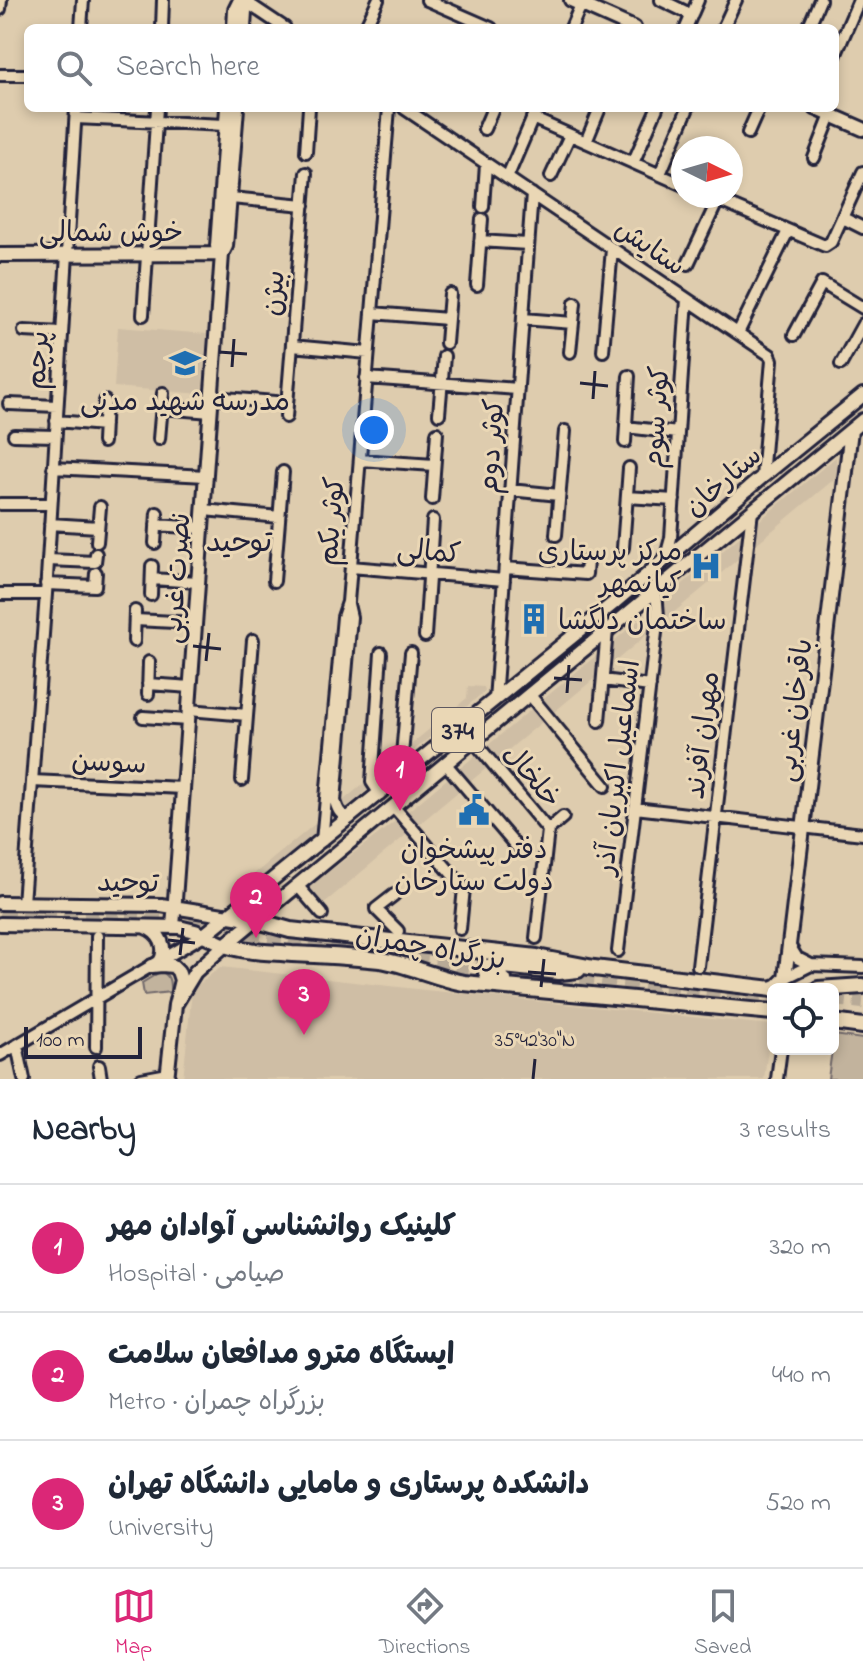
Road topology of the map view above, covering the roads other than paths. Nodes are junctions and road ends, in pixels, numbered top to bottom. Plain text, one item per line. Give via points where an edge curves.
1 (1, 0) edge
2 (83, 0) edge
3 (163, 0) edge
4 (242, 0) edge
5 (378, 0) edge
6 (427, 0) edge
7 (661, 0) edge
8 (698, 0) edge
9 (736, 0) edge
10 (820, 0) edge
11 (859, 0) edge
12 (578, 1) edge
13 (0, 9) edge
14 (692, 15) junction
15 (81, 24) edge
16 (162, 24) edge
17 (234, 24) edge
18 (244, 24) edge
19 (279, 24) edge
20 (367, 24) edge
21 (482, 24) edge
22 (572, 24) edge
23 (626, 24) edge
24 (688, 24) edge
25 (725, 24) edge
26 (810, 24) edge
27 (839, 47) edge
28 (0, 75) edge
29 (24, 75) edge
30 (157, 112) edge
31 (227, 112) edge
32 (237, 112) edge
33 (309, 112) edge
34 (389, 112) edge
35 (410, 112) edge
36 (425, 112) edge
37 (491, 112) edge
38 (535, 112) edge
39 (536, 112) edge
40 (598, 112) edge
41 (655, 112) edge
42 (686, 112) edge
43 (757, 112) edge
44 (824, 112) edge
45 (76, 113) edge
46 (831, 115) junction
47 (422, 120) junction
48 (156, 122) junction
49 (225, 125) junction
50 (484, 129) dead end
51 (863, 129) edge
52 (748, 133) dead end
53 (570, 135) junction
54 (586, 142) junction
55 (306, 152) dead end
56 (814, 158) dead end
57 (633, 163) junction
58 (486, 164) junction
59 (863, 172) edge
60 (306, 173) dead end
61 (660, 174) junction
62 (551, 176) dead end
63 (507, 178) junction
64 (671, 179) edge
65 (532, 194) junction
66 (231, 198) junction
67 (304, 205) junction
68 (709, 208) edge
69 (736, 208) edge
70 (843, 218) junction
71 (863, 228) edge
72 (788, 231) junction
73 (480, 241) junction
74 (528, 244) junction
75 (612, 249) junction
76 (148, 254) junction
77 (222, 254) junction
78 (0, 255) edge
79 (67, 255) junction
80 (688, 264) dead end
81 (477, 285) dead end
82 (450, 294) dead end
83 (687, 299) junction
84 (575, 303) dead end
85 (863, 308) edge
86 (372, 313) junction
87 (143, 315) dead end
88 (448, 319) junction
89 (523, 319) junction
90 (573, 323) junction
91 (863, 324) edge
92 (24, 331) dead end
93 (62, 333) junction
94 (738, 333) junction
95 (794, 335) dead end
96 (446, 343) dead end
97 (292, 346) junction
98 (603, 351) dead end
99 (570, 352) dead end
100 (368, 353) junction
101 (444, 356) dead end
102 (841, 364) dead end
103 (629, 376) dead end
104 (366, 378) junction
105 (441, 383) junction
106 (518, 389) junction
107 (163, 393) dead end
108 (863, 395) edge
109 (212, 397) junction
110 (105, 401) dead end
111 (287, 403) junction
112 (9, 405) dead end
113 (57, 406) junction
114 (162, 408) junction
115 (211, 412) junction
116 (439, 414) dead end
117 (286, 417) dead end
118 (863, 420) edge
119 (56, 421) junction
120 (104, 425) junction
121 (626, 427) junction
122 (851, 430) junction
123 (565, 431) dead end
124 (437, 433) dead end
125 (678, 433) junction
126 (14, 435) dead end
127 (55, 436) junction
128 (159, 439) dead end
129 (103, 442) dead end
130 (625, 442) dead end
131 (360, 460) junction
132 (434, 465) junction
133 (53, 468) junction
134 (629, 468) dead end
135 (283, 472) dead end
136 (206, 476) junction
137 (762, 477) junction
138 (510, 490) junction
139 (559, 495) junction
140 (627, 497) junction
141 (432, 499) dead end
142 (674, 500) junction
143 (0, 504) edge
144 (51, 504) junction
145 (100, 507) dead end
146 (204, 510) junction
147 (752, 511) junction
148 (279, 517) junction
149 (433, 520) dead end
150 (50, 524) junction
151 (98, 527) junction
152 (202, 528) junction
153 (556, 535) dead end
154 (679, 542) junction
155 (155, 543) dead end
156 (623, 548) dead end
157 (693, 559) junction
158 (48, 560) junction
159 (587, 561) dead end
160 (660, 565) junction
161 (152, 566) dead end
162 (351, 567) junction
163 (505, 568) junction
164 (96, 573) dead end
165 (429, 574) junction
166 (152, 579) junction
167 (504, 580) junction
168 (668, 580) junction
169 (274, 581) dead end
170 (198, 582) junction
171 (46, 589) junction
172 (656, 590) junction
173 (0, 594) edge
174 (151, 595) dead end
175 (348, 602) junction
176 (195, 623) junction
177 (607, 630) junction
178 (425, 636) dead end
179 (253, 640) dead end
180 (134, 641) dead end
181 (381, 653) dead end
182 (411, 653) dead end
183 (149, 662) dead end
184 (603, 680) junction
185 (650, 686) junction
186 (191, 687) junction
187 (529, 694) junction
188 (495, 700) junction
189 (189, 715) junction
190 (247, 715) junction
191 (143, 717) dead end
192 (599, 721) dead end
193 (473, 740) junction
194 (445, 763) junction
195 (407, 772) junction
196 (242, 780) dead end
197 (32, 781) junction
198 (605, 786) dead end
199 (183, 788) junction
200 (380, 794) junction
201 (393, 806) junction
202 (635, 808) junction
203 (563, 817) dead end
204 (716, 817) junction
205 (350, 818) junction
206 (803, 827) junction
207 (338, 828) junction
208 (548, 830) junction
209 (863, 834) edge
210 (322, 841) junction
211 (350, 842) junction
212 (516, 846) dead end
213 (297, 885) junction
214 (394, 895) dead end
215 (0, 903) edge
216 (23, 903) junction
217 (175, 906) junction
218 (322, 914) dead end
219 (230, 916) junction
220 (254, 920) junction
221 (0, 924) edge
222 (142, 927) junction
223 (173, 927) junction
224 (460, 929) dead end
225 (398, 931) dead end
226 (204, 935) junction
227 (97, 936) dead end
228 (536, 938) dead end
229 (225, 945) junction
230 (789, 945) junction
231 (618, 951) dead end
232 (156, 964) junction
233 (811, 965) junction
234 (698, 966) dead end
235 (863, 967) edge
236 (594, 968) junction
237 (785, 978) junction
238 (780, 983) edge
239 (863, 986) edge
240 (839, 988) edge
241 (767, 989) edge
242 (544, 990) junction
243 (95, 999) junction
244 (175, 1005) junction
245 (767, 1013) edge
246 (839, 1023) edge
247 (863, 1026) edge
248 (17, 1045) junction
249 (96, 1047) dead end
250 (0, 1055) edge
251 (779, 1055) edge
252 (99, 1066) dead end
253 (778, 1076) edge
254 (168, 1077) edge
255 (24, 1079) edge
256 (101, 1079) edge
257 (141, 1079) edge

1 - 13 street
2 - 15 street
3 - 16 street
4 - 17 main road
4 - 18 main road
4 - 19 street
5 - 20 street
6 - 21 street
7 - 14 street
8 - 14 street
9 - 25 street
10 - 26 street
11 - 27 street
12 - 22 street
12 - 23 main road
14 - 24 street
28 - 29 street
30 - 48 street
31 - 49 main road, نصرت غربی
32 - 66 main road, نصرت غربی
33 - 55 street
34 - 86 street, کوثر یکم
35 - 47 street, ستایش
36 - 47 street
37 - 50 street
38 - 63 street
39 - 53 street
40 - 54 street
41 - 57 street
42 - 61 street
43 - 52 street
44 - 46 main road
45 - 48 street
45 - 79 street, پرچم
46 - 51 main road
46 - 56 street
47 - 58 street, ستایش
48 - 49 street
48 - 76 street
49 - 77 main road, نصرت غربی via 217,246
53 - 54 street
53 - 62 street
54 - 57 street
57 - 61 street
58 - 63 street, ستایش
58 - 73 street
59 - 70 street
60 - 67 street, بیژن
61 - 64 street
63 - 65 street, ستایش
65 - 74 street, کوثر دوم
65 - 75 street, ستایش
66 - 67 street
66 - 77 main road, نصرت غربی
67 - 97 street, بیژن
68 - 80 street
69 - 72 street
70 - 71 street
70 - 72 street via 830,244 821,246
72 - 94 street
73 - 74 street
73 - 81 street
74 - 89 street, کوثر دوم
75 - 83 street, ستایش
75 - 98 street
76 - 77 main road, خوش شمالی
76 - 79 main road, خوش شمالی
76 - 87 street
77 - 109 main road, نصرت غربی
78 - 79 main road, خوش شمالی
79 - 93 street, پرچم
82 - 88 street
83 - 94 street, ستایش
83 - 125 street, کوثر سوم
84 - 90 street
85 - 95 street via 822,283
86 - 88 street
86 - 100 street, کوثر یکم
88 - 96 street
89 - 90 street
89 - 106 street, کوثر دوم
90 - 99 street
91 - 102 street
92 - 93 street
93 - 113 street, پرچم
94 - 137 street, ستایش via 772,360
97 - 100 street
97 - 111 street, بیژن
100 - 104 street, کوثر یکم
101 - 105 street
103 - 121 street
104 - 105 street
104 - 131 street, کوثر یکم
105 - 106 street
105 - 116 street
106 - 138 street, کوثر دوم
107 - 114 street
108 - 137 main road, ستارخان / 374
109 - 111 street
109 - 115 main road, نصرت غربی
110 - 120 street
111 - 117 street, بیژن
112 - 113 street
113 - 119 street, پرچم
114 - 115 street
114 - 128 street
115 - 136 main road, نصرت غربی
118 - 122 main road, ستارخان / 374
119 - 120 street
119 - 127 street, پرچم
120 - 129 street
121 - 125 street
121 - 130 street
122 - 147 main road, ستارخان / 374
122 - 206 main road, باقرخان غربی
123 - 139 street
124 - 132 street
125 - 142 street, کوثر سوم
126 - 127 street
127 - 133 street, پرچم
131 - 132 street
131 - 162 street, کوثر یکم
132 - 141 street
133 - 136 street
133 - 144 street, پرچم
134 - 140 street
135 - 148 street
136 - 146 main road, نصرت غربی
137 - 154 main road, ستارخان / 374
138 - 139 street
138 - 163 street, کوثر دوم
139 - 153 street
140 - 142 street
140 - 156 street
142 - 154 street, کوثر سوم
143 - 144 street
144 - 150 street, پرچم
145 - 151 street
146 - 148 street
146 - 152 main road, نصرت غربی
147 - 157 main road, ستارخان / 374
147 - 204 street, مهران آفرند
148 - 169 street
149 - 165 street
150 - 151 street
150 - 158 street, پرچم
151 - 158 street via 95,562
152 - 155 street via 157,519
152 - 170 main road, نصرت غربی
154 - 157 main road via 680,559
154 - 160 main road, ستارخان / 374
157 - 168 main road, ستارخان / 374
158 - 171 street, پرچم
159 - 163 street via 586,574
160 - 168 main road
160 - 188 main road, ستارخان / 374
161 - 166 street
162 - 165 street, کمالی
162 - 175 street, کوثر یکم
163 - 167 street, کوثر دوم
164 - 171 street via 95,586
165 - 167 street, کمالی
165 - 178 street
166 - 170 street
166 - 174 street
167 - 188 street, کوثر دوم
168 - 172 main road, ستارخان / 374
170 - 176 main road, نصرت غربی
171 - 173 street
171 - 197 street, پرچم
172 - 177 main road, ستارخان / 374
172 - 185 street, اسماعیل اکبریان آذر
175 - 205 street via 335,801 338,811
175 - 210 street, کوثر یکم
176 - 180 street via 135,616
176 - 186 main road, نصرت غربی
177 - 184 street
177 - 187 main road, ستارخان / 374
179 - 190 street
181 - 200 street via 372,782
182 - 195 street via 402,755
183 - 186 street via 148,689
184 - 185 street
184 - 192 street
185 - 202 street, اسماعیل اکبریان آذر
186 - 189 main road, نصرت غربی
187 - 193 main road, ستارخان / 374
187 - 198 street
188 - 195 main road, ستارخان / 374
189 - 190 street
189 - 191 street
189 - 199 main road, نصرت غربی
190 - 196 street
193 - 194 main road, ستارخان / 374
193 - 208 street, خلخال
194 - 201 main road, ستارخان / 374
194 - 212 street
195 - 200 main road, ستارخان / 374
197 - 199 street, سوسن
197 - 216 street, پرچم
199 - 217 main road, نصرت غربی
200 - 205 main road, ستارخان / 374
201 - 211 main road, ستارخان / 374
201 - 224 street via 464,888
202 - 204 street
202 - 231 street, اسماعیل اکبریان آذر
203 - 208 street
204 - 206 street
204 - 234 street, مهران آفرند
205 - 207 main road, ستارخان / 374
206 - 209 street
206 - 230 main road, باقرخان غربی
207 - 210 main road, ستارخان / 374
207 - 211 main road
208 - 228 street, خلخال
210 - 219 main road, ستارخان / 374
211 - 213 main road, ستارخان / 374
213 - 218 street
213 - 220 main road, ستارخان / 374
214 - 225 street via 376,909
215 - 216 main road, توحید
216 - 217 main road, توحید
217 - 219 main road, توحید
217 - 223 main road, نصرت غربی
219 - 220 main road, توحید
219 - 226 main road, ستارخان / 374
220 - 229 main road, ستارخان / 374
220 - 236 highway, بزرگراه چمران via 290,930
221 - 222 main road, توحید
222 - 223 main road, توحید
222 - 232 main road via 162,942 163,956
223 - 226 main road, توحید
226 - 229 main road, توحید
226 - 232 street
227 - 243 street
229 - 242 highway, بزرگراه چمران via 381,960 451,981
229 - 244 main road, ستارخان via 195,972
230 - 233 street via 797,958
230 - 237 main road, باقرخان غربی
232 - 243 street
232 - 244 main road via 178,971
233 - 235 street
233 - 237 street
236 - 241 highway, بزرگراه چمران
236 - 242 highway via 486,969 491,978
237 - 238 main road
239 - 240 highway
242 - 245 highway, بزرگراه چمران
243 - 248 street
243 - 249 street
244 - 254 main road
246 - 247 highway
248 - 250 street
248 - 255 street
251 - 253 street
252 - 256 street
254 - 257 street

